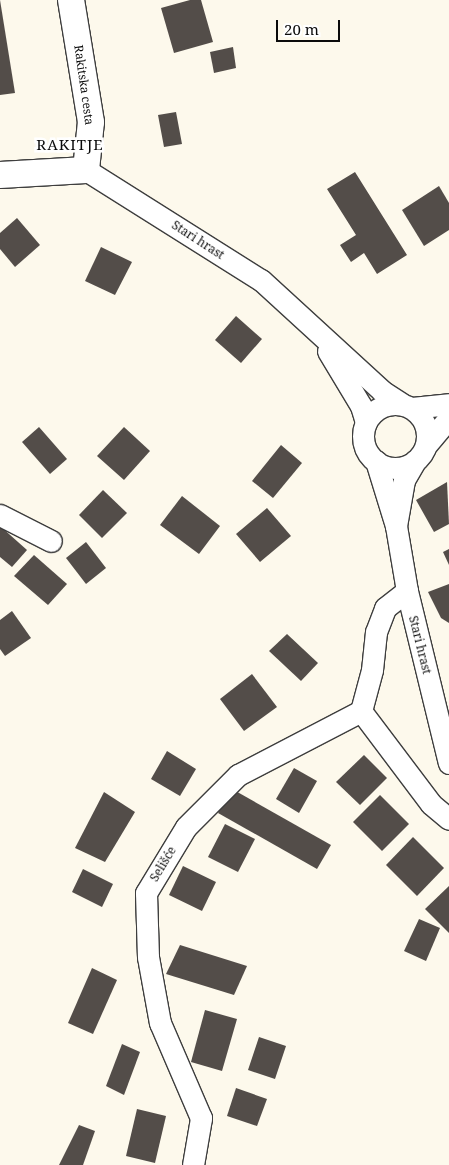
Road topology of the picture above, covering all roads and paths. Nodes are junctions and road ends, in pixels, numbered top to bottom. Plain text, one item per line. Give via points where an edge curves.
1 (71, 0) edge
2 (86, 170) junction
3 (0, 175) edge
4 (304, 319) junction
5 (449, 404) edge
6 (407, 406) junction
7 (449, 418) edge
8 (366, 422) junction
9 (421, 453) junction
10 (376, 461) junction
11 (0, 514) edge
12 (396, 526) junction
13 (51, 541) dead end
14 (407, 591) junction
15 (362, 711) junction
16 (449, 763) edge
17 (449, 819) edge
18 (193, 1165) edge

1 - 2 street, Rakitska cesta via 91,122
2 - 3 street
2 - 4 street, Stari hrast via 261,280
4 - 6 street, Stari hrast via 382,391
4 - 8 street, Stari hrast via 337,363 361,406
5 - 6 street
6 - 8 street via 381,407
6 - 9 street via 425,424
7 - 9 street, Stari hrast
8 - 10 street via 364,443
9 - 10 street via 395,468
9 - 12 street, Stari hrast via 404,480
10 - 12 street, Stari hrast
11 - 13 street
12 - 14 street, Stari hrast
14 - 15 street via 385,608 376,632 372,670
14 - 16 street, Stari hrast
15 - 17 street via 431,804
15 - 18 street, Selišće via 238,775 186,827 146,893 148,957 160,1023 201,1118

